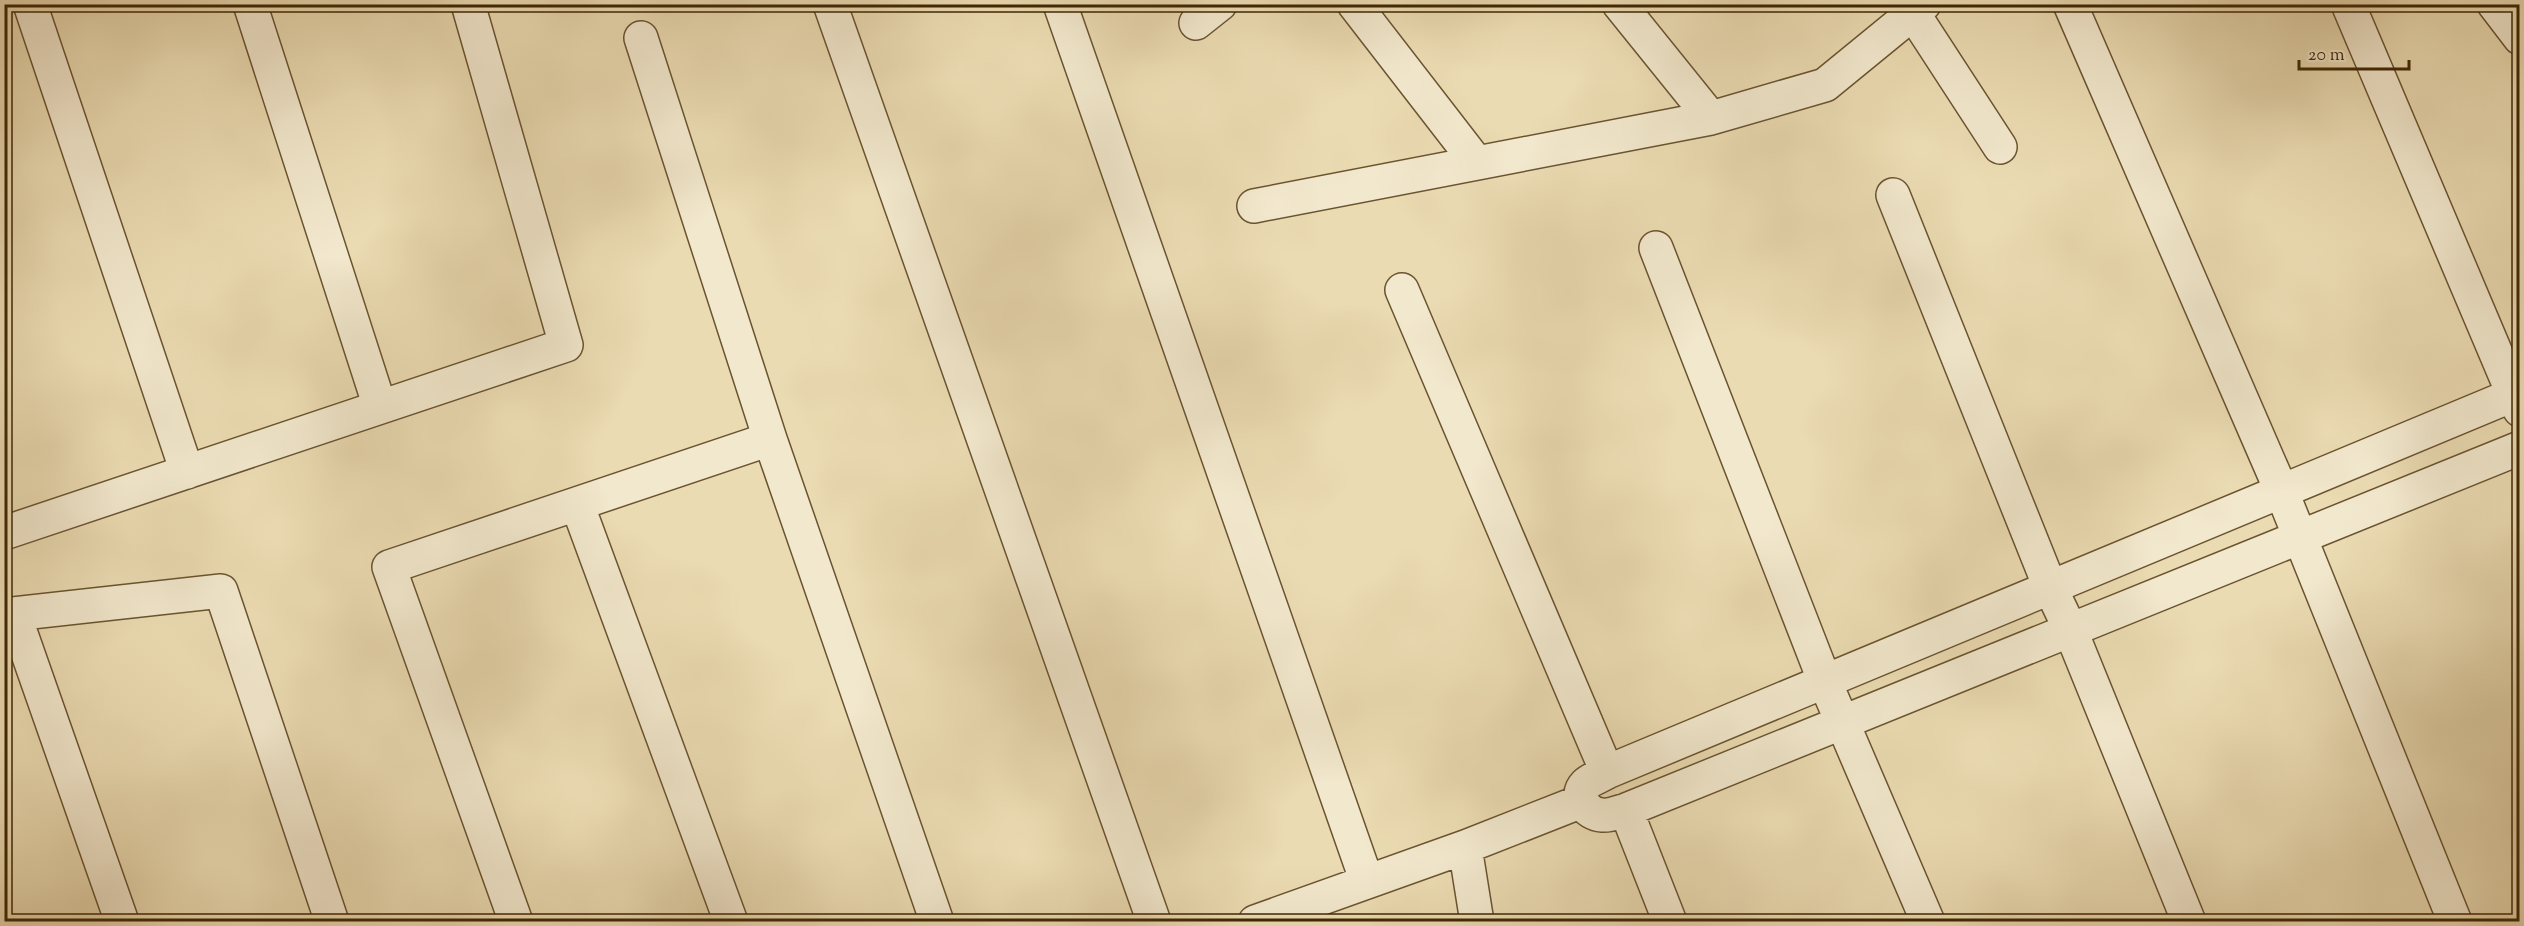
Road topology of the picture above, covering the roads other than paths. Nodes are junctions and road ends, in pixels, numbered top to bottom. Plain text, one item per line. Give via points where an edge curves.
1 (30, 4) edge
2 (249, 4) edge
3 (468, 4) edge
4 (830, 4) edge
5 (1060, 4) edge
6 (1354, 4) edge
7 (1619, 4) edge
8 (2070, 4) edge
9 (2348, 4) edge
10 (2494, 4) edge
11 (1915, 7) edge
12 (640, 38) dead end
13 (2520, 38) edge
14 (1711, 118) junction
15 (2000, 147) dead end
16 (1477, 163) junction
17 (1893, 195) dead end
18 (1254, 206) dead end
19 (1656, 248) dead end
20 (1402, 290) dead end
21 (2518, 399) edge
22 (380, 408) junction
23 (770, 439) junction
24 (2520, 448) edge
25 (187, 472) junction
26 (2281, 490) junction
27 (577, 504) junction
28 (4, 533) edge
29 (2300, 536) junction
30 (2050, 587) junction
31 (9, 615) edge
32 (2070, 629) junction
33 (1825, 682) junction
34 (1844, 721) junction
35 (1608, 772) junction
36 (1582, 801) junction
37 (1626, 810) junction
38 (1465, 847) junction
39 (1367, 882) junction
40 (122, 921) edge
41 (332, 921) edge
42 (516, 921) edge
43 (731, 921) edge
44 (937, 921) edge
45 (1154, 921) edge
46 (1255, 921) edge
47 (1477, 921) edge
48 (1670, 921) edge
49 (1928, 921) edge
50 (2189, 921) edge
51 (2455, 921) edge

1 - 25 street
2 - 22 street
3 - 22 street via 566,345
4 - 45 street
5 - 39 street
6 - 16 street
7 - 14 street
8 - 26 street
9 - 21 street
10 - 13 street
11 - 14 street via 1825,85
11 - 15 street
12 - 23 street
14 - 16 street
16 - 18 street
17 - 30 street
19 - 33 street
20 - 35 street
21 - 26 street
22 - 25 street
23 - 27 street
23 - 44 street
24 - 29 street
25 - 28 street
26 - 29 street
26 - 30 street
27 - 42 street via 389,567
27 - 43 street
29 - 32 street
29 - 51 street
30 - 32 street
30 - 33 street
31 - 40 street
31 - 41 street via 221,591
32 - 34 street
32 - 50 street
33 - 34 street
33 - 35 street
34 - 37 street
34 - 49 street
35 - 36 street via 1586,784
36 - 37 street via 1588,810 1602,815
36 - 38 street
37 - 48 street
38 - 39 street
38 - 47 street
39 - 46 street

